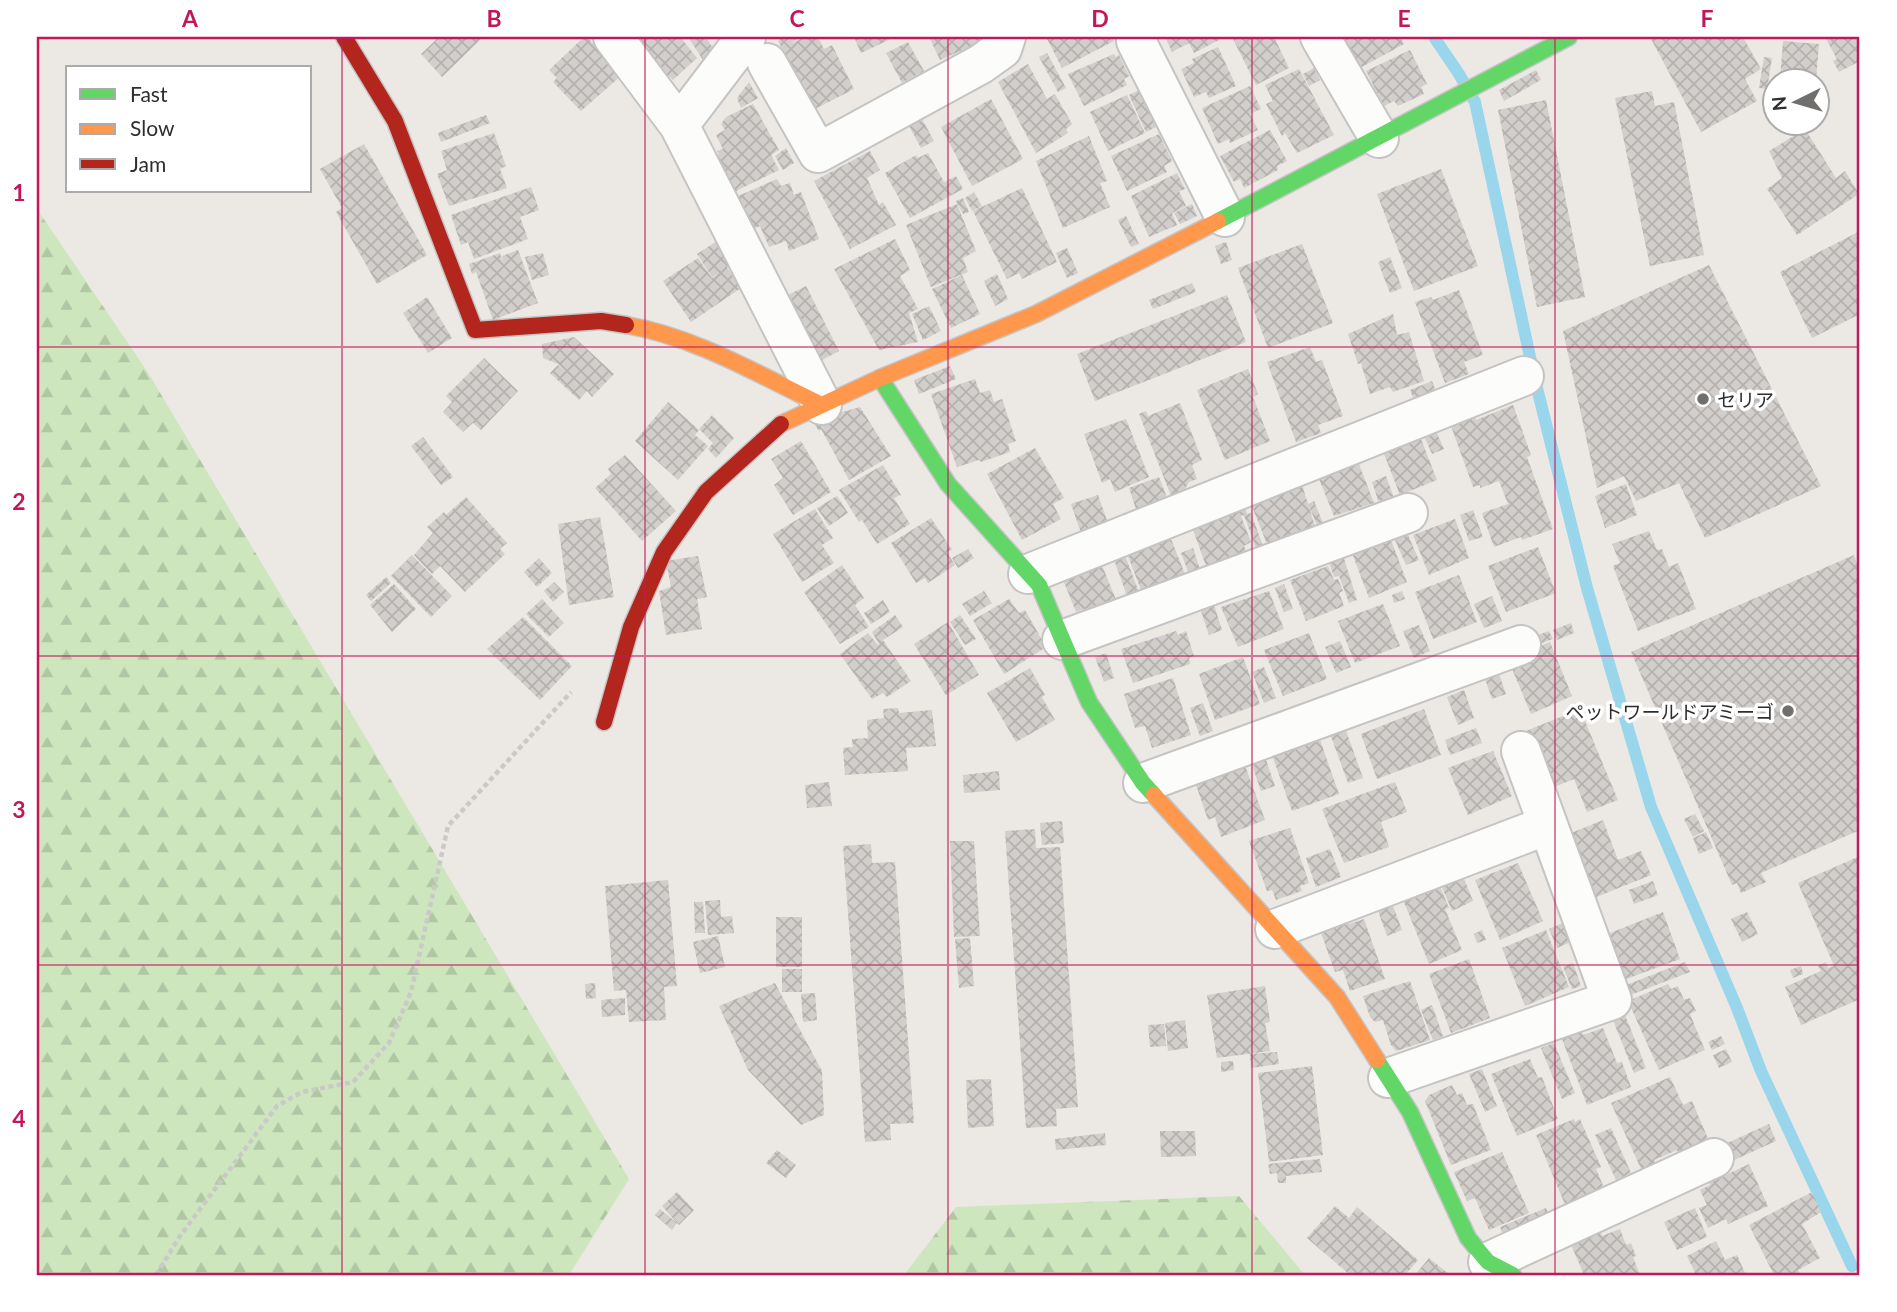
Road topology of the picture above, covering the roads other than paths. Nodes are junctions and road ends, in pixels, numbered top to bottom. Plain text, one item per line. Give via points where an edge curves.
1 (344, 37) edge
2 (612, 37) edge
3 (1006, 37) edge
4 (1320, 37) edge
5 (1569, 37) edge
6 (1136, 41) dead end
7 (756, 50) edge
8 (679, 125) junction
9 (1379, 138) junction
10 (1225, 217) junction
11 (1524, 376) dead end
12 (880, 378) junction
13 (822, 405) junction
14 (1408, 513) dead end
15 (1028, 574) junction
16 (1062, 640) junction
17 (1521, 645) dead end
18 (604, 722) dead end
19 (1521, 751) dead end
20 (1143, 783) junction
21 (1548, 825) junction
22 (1275, 929) junction
23 (1388, 1078) junction
24 (1714, 1158) dead end
25 (1500, 1269) edge

1 - 13 street via 395,121 475,330 601,321 656,330
2 - 8 street
3 - 7 street via 1002,49 981,64 818,153
4 - 9 street
5 - 9 street
6 - 10 street
7 - 8 street
8 - 13 street
9 - 10 street
10 - 12 street via 1036,314
11 - 15 street
12 - 13 street
12 - 15 street via 948,484
13 - 18 street via 780,425 706,492 664,552 631,627
14 - 16 street
15 - 16 street via 1039,585
16 - 20 street via 1089,702
17 - 20 street
19 - 21 street
20 - 22 street
21 - 22 street
21 - 23 street via 1612,1000
22 - 23 street via 1337,998
23 - 25 street via 1410,1112 1468,1238
24 - 25 street

